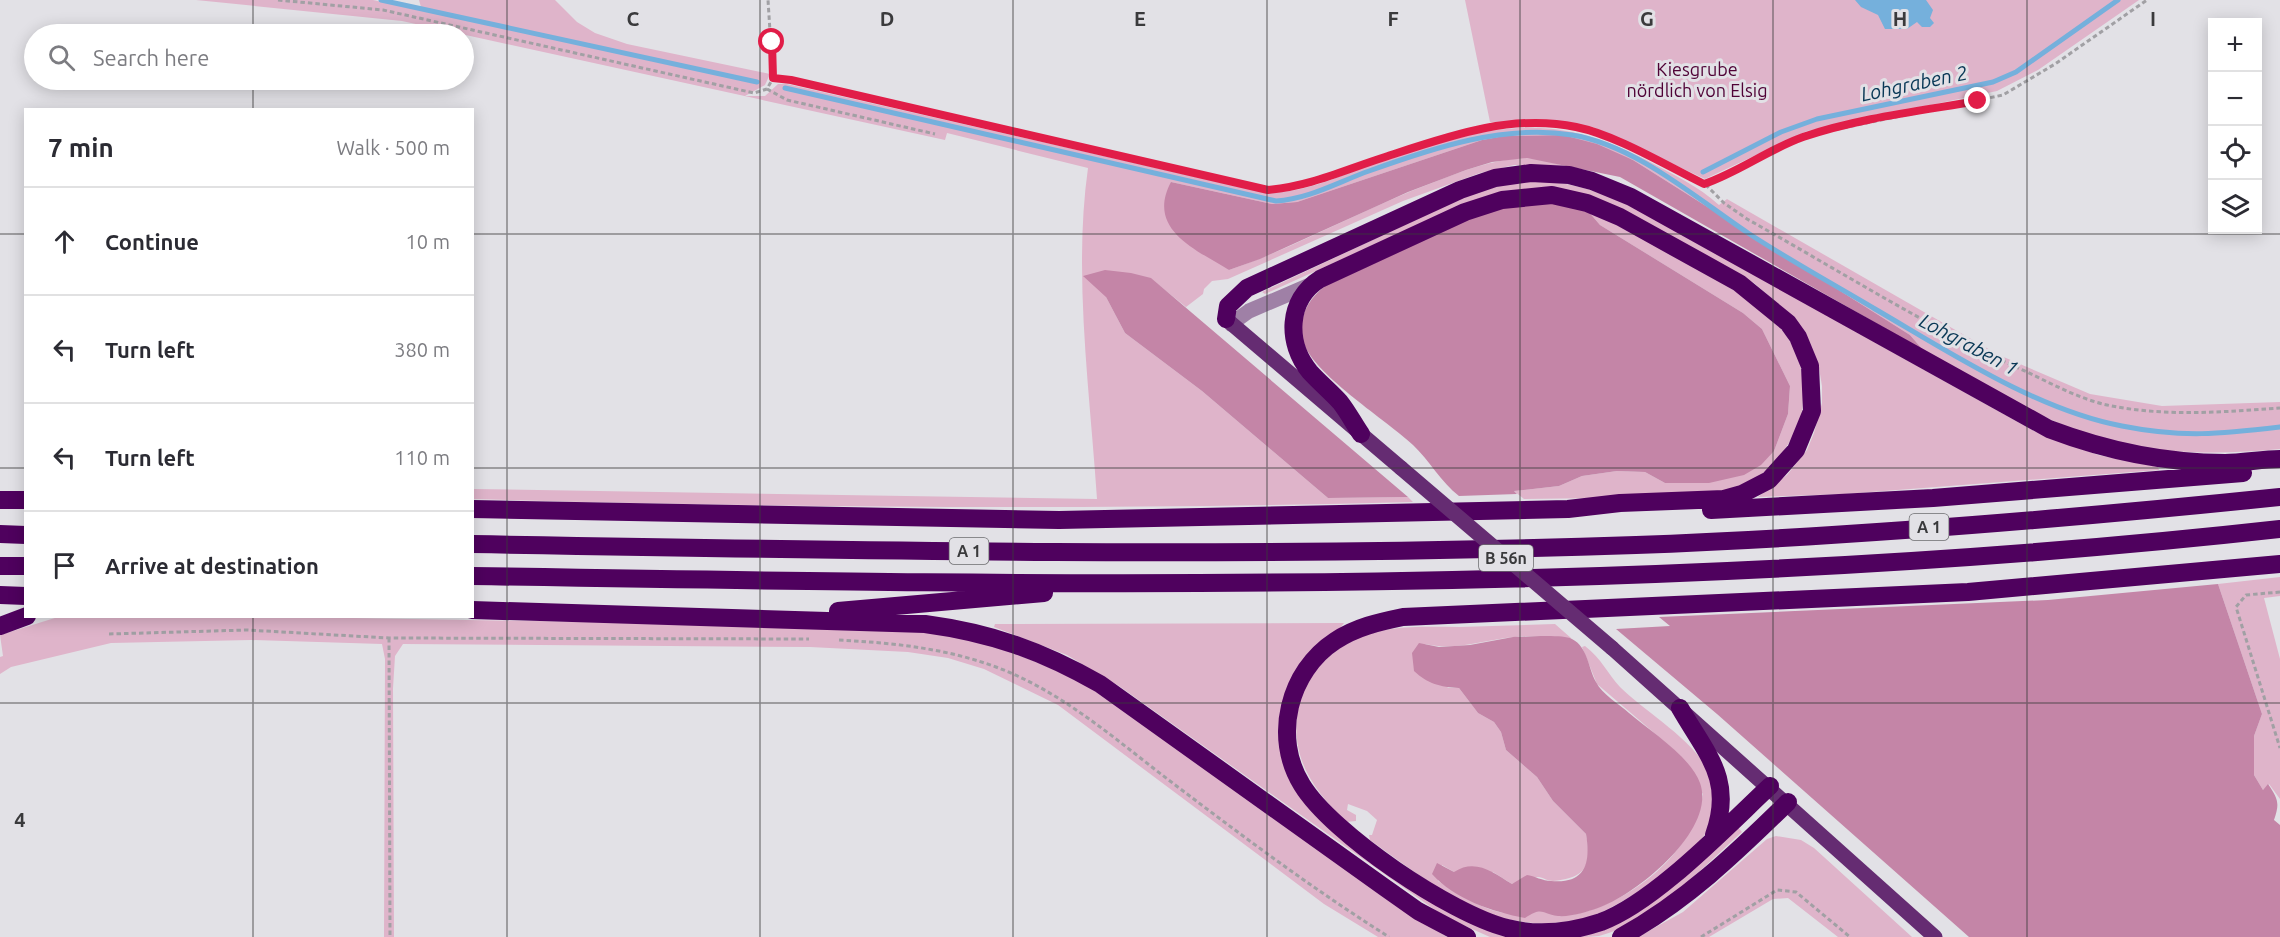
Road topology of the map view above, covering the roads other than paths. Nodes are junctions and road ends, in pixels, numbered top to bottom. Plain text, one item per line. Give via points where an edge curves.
1 (1310, 285) junction
2 (1228, 322) junction
3 (1361, 434) junction
4 (2280, 459) edge
5 (2280, 468) edge
6 (2280, 497) edge
7 (0, 500) edge
8 (24, 500) edge
9 (1568, 508) junction
10 (474, 509) edge
11 (2280, 529) edge
12 (0, 534) edge
13 (24, 535) edge
14 (474, 544) edge
15 (2280, 564) edge
16 (0, 566) edge
17 (24, 566) edge
18 (474, 576) edge
19 (1135, 584) junction
20 (0, 595) edge
21 (24, 596) edge
22 (474, 610) edge
23 (700, 615) junction
24 (24, 617) edge
25 (0, 626) edge
26 (1680, 708) junction
27 (1770, 786) junction
28 (1788, 802) junction
29 (1713, 837) junction
30 (1467, 937) edge
31 (1621, 937) edge
32 (1935, 937) edge

1 - 2 lane
1 - 3 highway via 1296,308 1294,342 1309,371 1341,403
1 - 9 highway via 1465,212 1502,200 1552,195 1587,203 1620,217 1739,283 1788,323 1810,366 1812,411 1796,450 1769,480 1724,499
2 - 3 main road, B 56n
2 - 4 highway via 1228,306 1247,288 1460,190 1515,174 1569,175 1631,197 2049,429 2104,448 2152,458 2228,463
3 - 26 main road, B 56n, bridge
5 - 9 highway via 2046,490 1739,509 1620,512
6 - 14 highway, A 1 via 1968,525 1637,545 1135,553
7 - 8 highway
9 - 10 highway via 1059,520
11 - 19 highway, A 1 via 1969,557 1636,576
12 - 13 highway
15 - 29 highway via 1968,592 1403,617 1361,627 1334,641 1309,664 1289,707 1288,741 1295,772 1311,798 1339,826 1443,900 1508,928 1546,932 1601,922 1653,891
16 - 17 highway
18 - 19 highway, A 1
19 - 23 highway via 835,611
20 - 21 highway
22 - 23 highway
23 - 30 highway via 925,624 985,634 1051,658 1100,684 1418,910
24 - 25 highway
26 - 27 main road, B 56n
26 - 29 highway via 1720,779 1722,809
27 - 28 main road, B 56n
27 - 29 highway
28 - 31 highway via 1691,892
28 - 32 main road, B 56n

